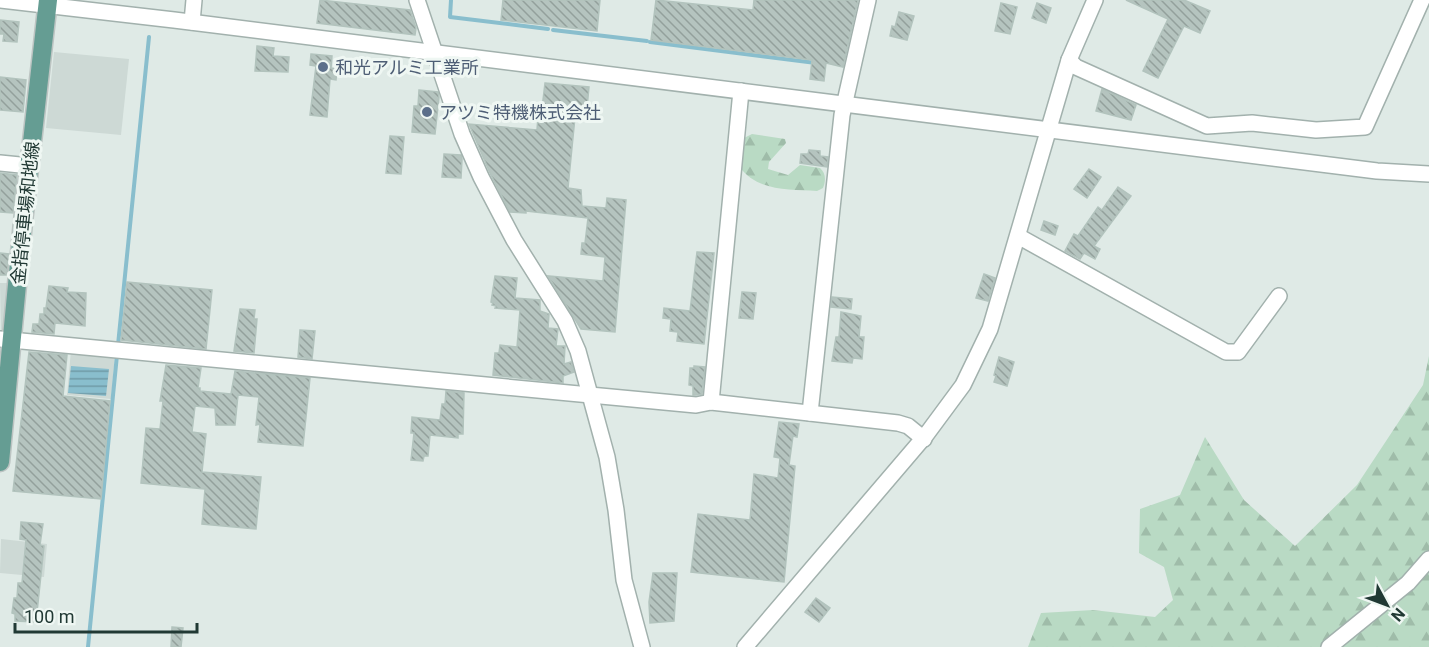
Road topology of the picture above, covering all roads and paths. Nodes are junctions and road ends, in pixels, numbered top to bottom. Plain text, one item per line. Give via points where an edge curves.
1 (1, 0) edge
2 (194, 0) edge
3 (417, 0) edge
4 (868, 0) edge
5 (1095, 0) edge
6 (1422, 0) edge
7 (48, 3) edge
8 (192, 22) junction
9 (434, 53) junction
10 (1069, 60) junction
11 (741, 91) junction
12 (844, 104) junction
13 (1049, 130) junction
14 (0, 163) edge
15 (30, 166) junction
16 (1429, 174) edge
17 (1018, 236) junction
18 (1279, 296) dead end
19 (6, 339) edge
20 (591, 395) junction
21 (711, 402) junction
22 (810, 413) junction
23 (924, 439) junction
24 (0, 462) edge
25 (1429, 559) edge
26 (642, 647) edge
27 (745, 647) edge
28 (1329, 647) edge

1 - 7 street
2 - 8 street
3 - 9 street
4 - 12 street
5 - 10 street
6 - 10 street via 1365,127 1316,130 1252,123 1207,126 1076,67
7 - 8 street
7 - 15 main road, 金指停車場和地線
8 - 9 street
9 - 11 street
9 - 20 street via 462,134 514,240 565,321
10 - 13 street
11 - 12 street
11 - 21 street
12 - 13 street
12 - 22 street
13 - 16 street
13 - 17 street
14 - 15 street
15 - 19 main road, 金指停車場和地線
17 - 18 street via 1226,352 1238,351
17 - 23 street via 982,348 952,402
19 - 20 street
19 - 24 main road, 金指停車場和地線
20 - 21 street via 696,405
20 - 26 street via 611,474 624,580
21 - 22 street
22 - 23 street via 898,423
23 - 27 street
25 - 28 street via 1408,583

